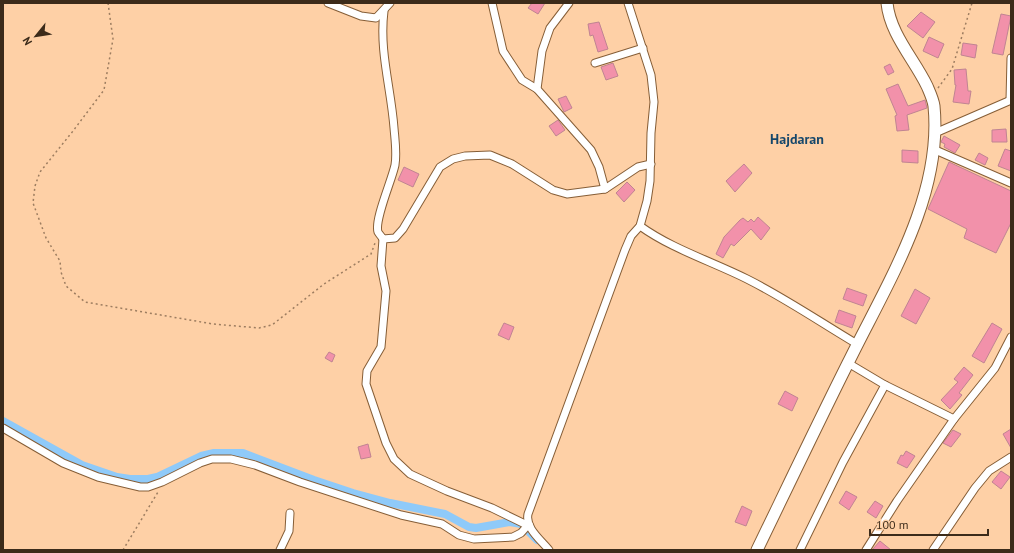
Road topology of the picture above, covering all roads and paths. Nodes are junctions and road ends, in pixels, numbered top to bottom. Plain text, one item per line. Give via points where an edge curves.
1 (108, 3) edge
2 (328, 3) edge
3 (390, 3) edge
4 (492, 3) edge
5 (569, 3) edge
6 (628, 3) edge
7 (887, 3) edge
8 (972, 3) edge
9 (384, 11) junction
10 (643, 48) junction
11 (1011, 58) edge
12 (595, 63) dead end
13 (537, 89) junction
14 (931, 96) junction
15 (1011, 100) edge
16 (935, 133) junction
17 (933, 149) junction
18 (651, 164) junction
19 (1011, 183) edge
20 (605, 189) junction
21 (640, 226) junction
22 (378, 232) junction
23 (383, 240) junction
24 (1011, 337) edge
25 (857, 344) junction
26 (848, 363) junction
27 (885, 385) junction
28 (954, 418) junction
29 (3, 428) edge
30 (1011, 457) edge
31 (162, 482) junction
32 (290, 513) dead end
33 (526, 528) junction
34 (123, 550) edge
35 (280, 550) edge
36 (549, 550) edge
37 (757, 550) edge
38 (800, 550) edge
39 (866, 550) edge
40 (933, 550) edge

1 - 22 path via 113,39 104,90 40,172 33,203 46,238 60,262 66,286 74,294 85,302 213,324 266,327 277,322 324,284 371,254
2 - 9 street via 361,16 376,18
3 - 9 street
4 - 13 street via 503,50 522,80
5 - 13 street via 550,28 542,51
6 - 10 street
7 - 14 main road via 892,26
8 - 14 path via 952,69
9 - 22 street via 383,55 393,115 396,153 390,183 379,216
10 - 12 street
10 - 18 street via 653,85
11 - 15 street
13 - 20 street via 591,150
14 - 16 main road via 934,104
15 - 16 street
16 - 17 main road
17 - 19 street
17 - 25 main road via 927,183 912,233
18 - 20 street via 638,167
18 - 21 street
20 - 23 street via 567,194 553,190 512,164 490,155 459,157 440,167 399,234 395,238
21 - 25 street via 654,236 777,294
21 - 33 street via 631,236 625,250 531,506
22 - 23 street
23 - 33 street via 381,266 386,291 381,347 367,371 366,384 386,443 394,459 410,474 492,508
24 - 28 street via 995,368
25 - 26 main road
26 - 27 street
26 - 37 main road
27 - 28 street
27 - 38 street via 843,462
28 - 39 street
29 - 31 street via 63,462 98,477 140,487
30 - 40 street via 989,470
31 - 33 street via 200,463 212,459 231,459 401,515 442,524 459,535 474,539 512,537
31 - 34 path
32 - 35 street via 289,531
33 - 36 street

